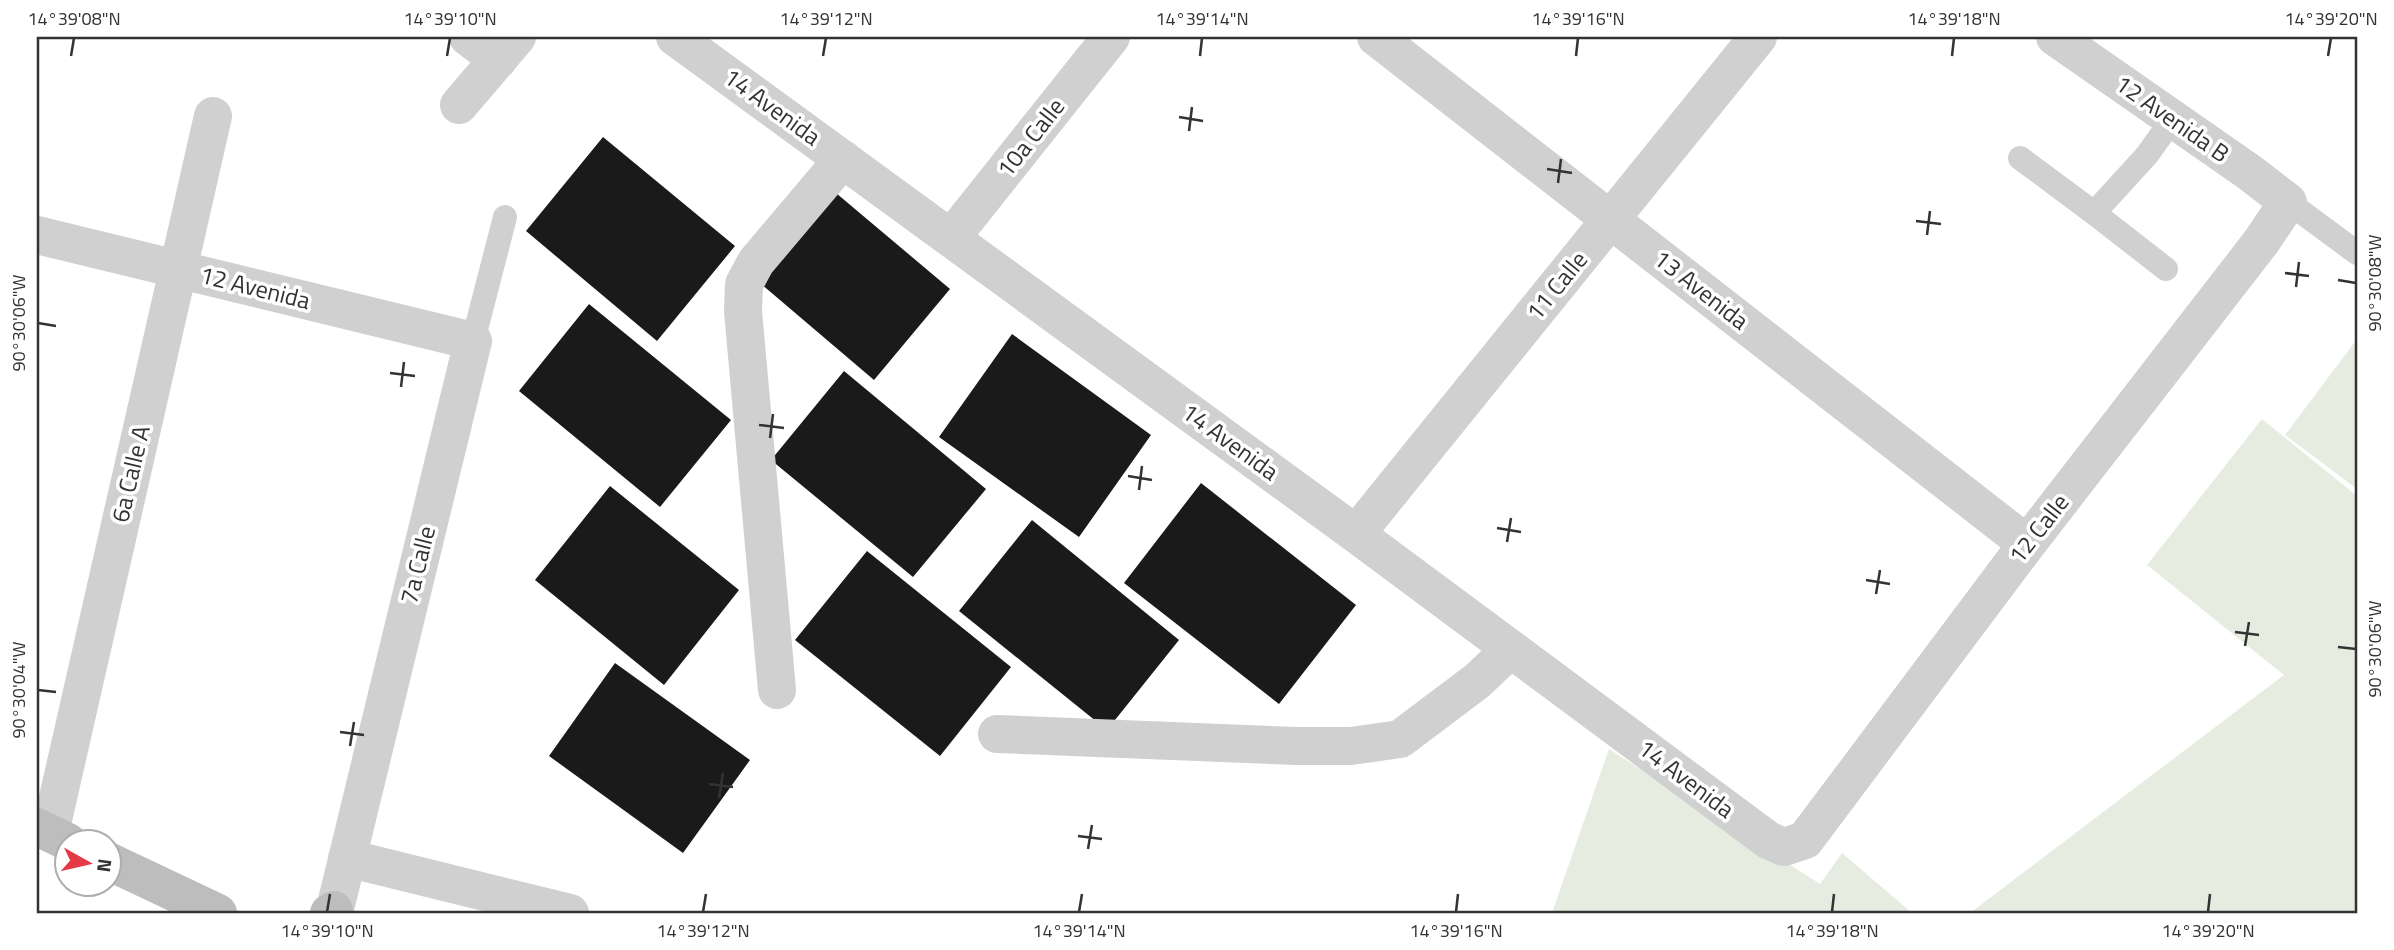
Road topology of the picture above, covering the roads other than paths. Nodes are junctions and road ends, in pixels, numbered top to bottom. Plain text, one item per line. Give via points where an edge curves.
1 (468, 37) edge
2 (675, 37) edge
3 (1111, 37) edge
4 (1376, 37) edge
5 (1758, 37) edge
6 (2055, 37) edge
7 (507, 48) edge
8 (460, 106) dead end
9 (213, 116) dead end
10 (2172, 120) junction
11 (2020, 158) dead end
12 (843, 159) junction
13 (2288, 202) junction
14 (2094, 212) junction
15 (505, 217) dead end
16 (1611, 220) junction
17 (37, 235) edge
18 (951, 238) junction
19 (2357, 253) edge
20 (2166, 269) dead end
21 (178, 270) junction
22 (473, 341) junction
23 (1356, 534) junction
24 (2027, 544) junction
25 (1511, 649) junction
26 (778, 690) dead end
27 (998, 734) dead end
28 (51, 834) edge
29 (1784, 847) joint
30 (347, 858) junction
31 (122, 868) edge
32 (332, 912) edge
33 (218, 913) edge
34 (570, 913) edge

1 - 7 street
2 - 12 street, 14 Avenida
3 - 18 street, 10a Calle
4 - 16 street, 13 Avenida
5 - 16 street, 11 Calle
6 - 10 street, 12 Avenida B
7 - 8 street
9 - 21 street, 6a Calle A
10 - 13 street, 12 Avenida B
10 - 14 lane via 2147,155
11 - 14 lane
12 - 18 street, 14 Avenida
12 - 26 street via 756,262 744,284
13 - 19 lane
13 - 24 street, 12 Calle
14 - 20 lane
15 - 22 lane, 7a Calle
16 - 23 street, 11 Calle
16 - 24 street, 13 Avenida
17 - 21 street, 12 Avenida
18 - 23 street, 14 Avenida
21 - 22 street, 12 Avenida
21 - 28 street, 6a Calle A
22 - 30 street, 7a Calle
23 - 25 street, 14 Avenida
24 - 29 street, 12 Calle via 1805,840
25 - 27 street via 1478,681 1399,739 1351,746 1296,746
25 - 29 street, 14 Avenida via 1768,840
30 - 32 street, 7a Calle
30 - 34 street
31 - 33 street

